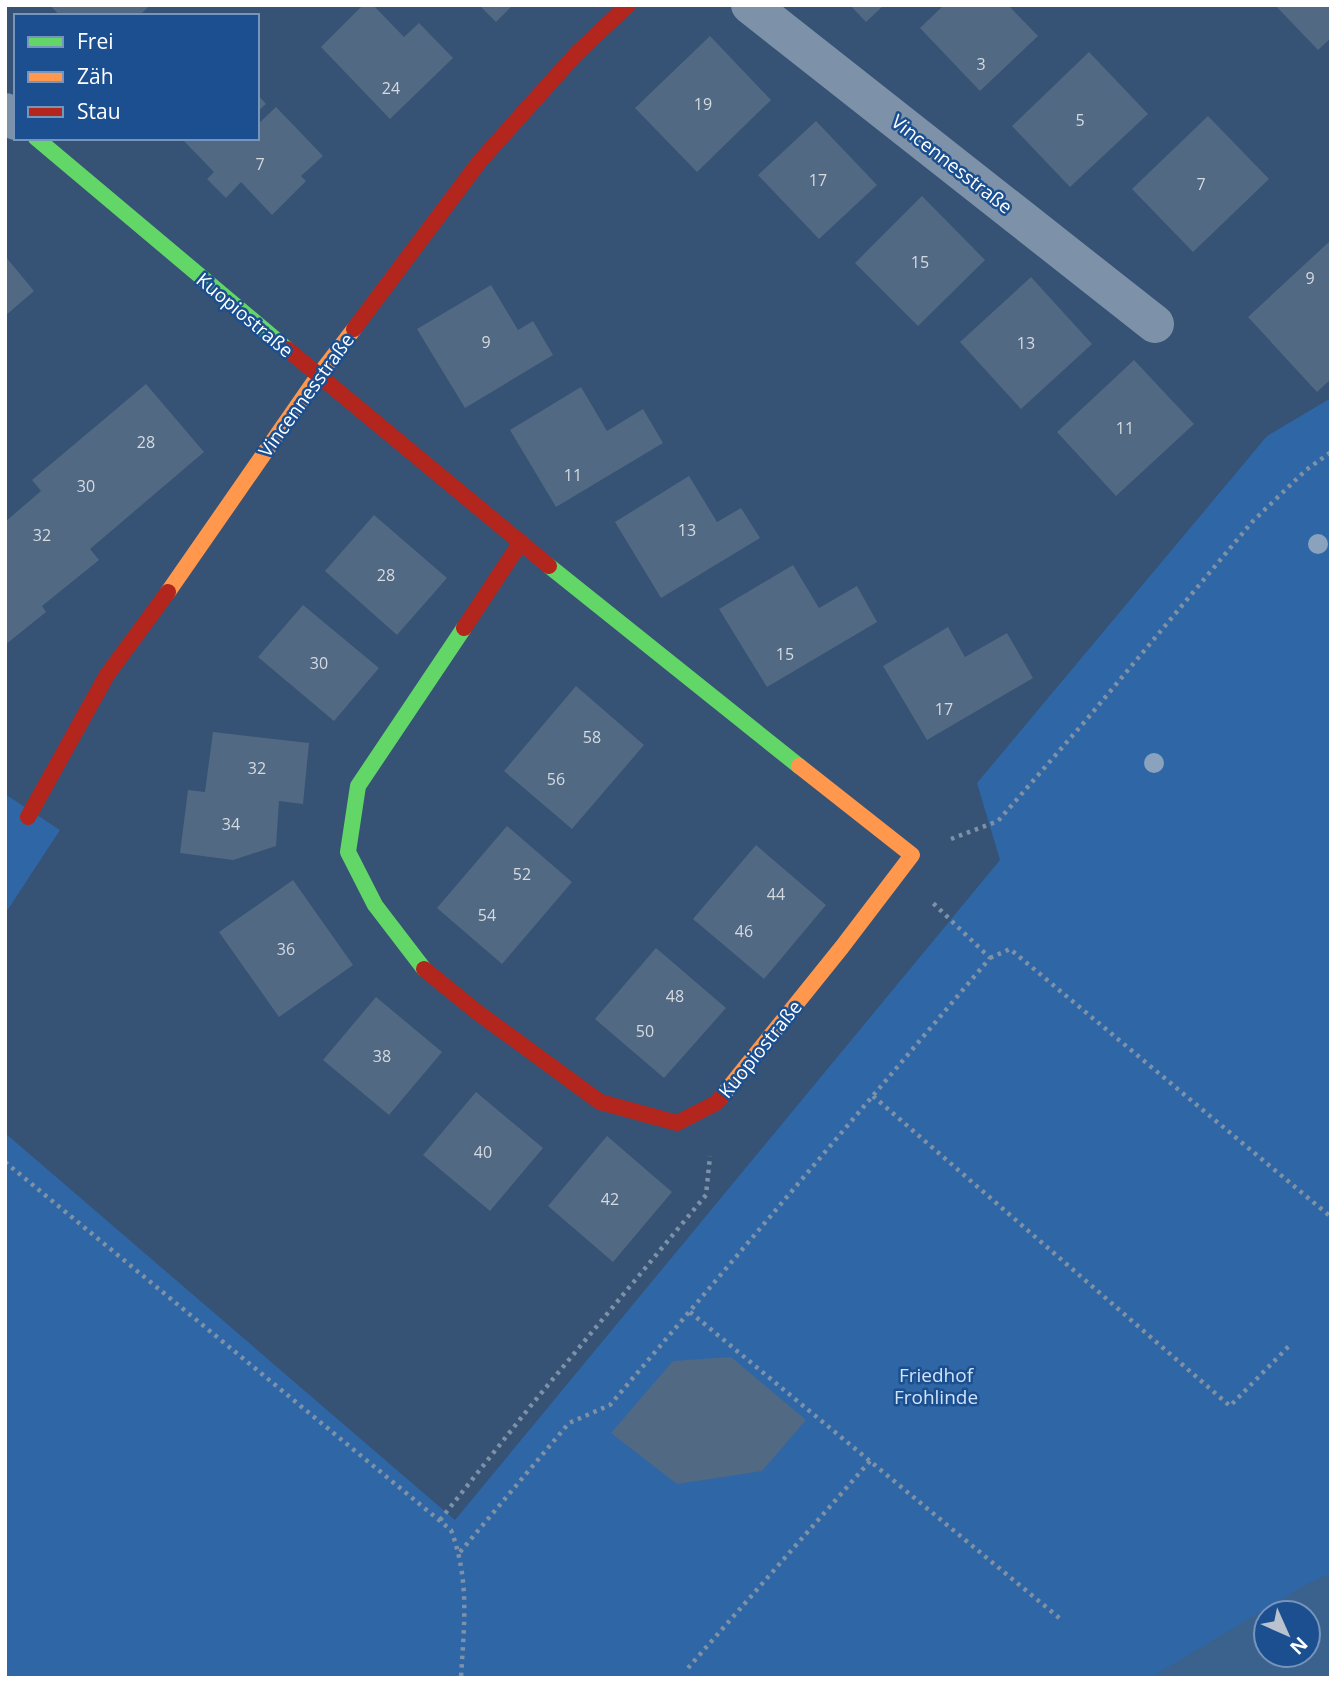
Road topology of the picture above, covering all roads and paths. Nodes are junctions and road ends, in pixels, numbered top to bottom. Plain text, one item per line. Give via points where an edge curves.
1 (628, 5) edge
2 (750, 5) edge
3 (38, 140) edge
4 (1155, 324) dead end
5 (318, 376) junction
6 (1331, 452) edge
7 (521, 542) junction
8 (28, 817) dead end
9 (912, 855) junction
10 (900, 871) junction
11 (990, 958) junction
12 (873, 1096) junction
13 (716, 1103) junction
14 (5, 1163) edge
15 (1331, 1217) edge
16 (690, 1312) junction
17 (1289, 1346) dead end
18 (870, 1461) junction
19 (440, 1520) junction
20 (460, 1552) junction
21 (1063, 1620) dead end
22 (688, 1668) dead end
23 (461, 1678) edge

1 - 5 street, Vincennesstraße via 577,53 480,161
2 - 4 street, Vincennesstraße
3 - 5 street, Kuopiostraße
5 - 7 street, Kuopiostraße
5 - 8 street, Vincennesstraße via 107,675
6 - 9 path via 1252,522 998,821
7 - 9 street, Kuopiostraße via 716,703
7 - 13 street, Kuopiostraße via 358,786 348,852 375,905 422,967 600,1102 677,1123
9 - 10 street, Kuopiostraße
10 - 11 path
10 - 13 street, Kuopiostraße
11 - 12 path
11 - 15 path via 1010,949
12 - 16 path
12 - 17 path via 1230,1406
13 - 19 path via 706,1195
14 - 19 path
16 - 18 path
16 - 20 path via 610,1405 569,1423
18 - 21 path
18 - 22 path
19 - 20 path via 451,1530
20 - 23 path via 465,1614

